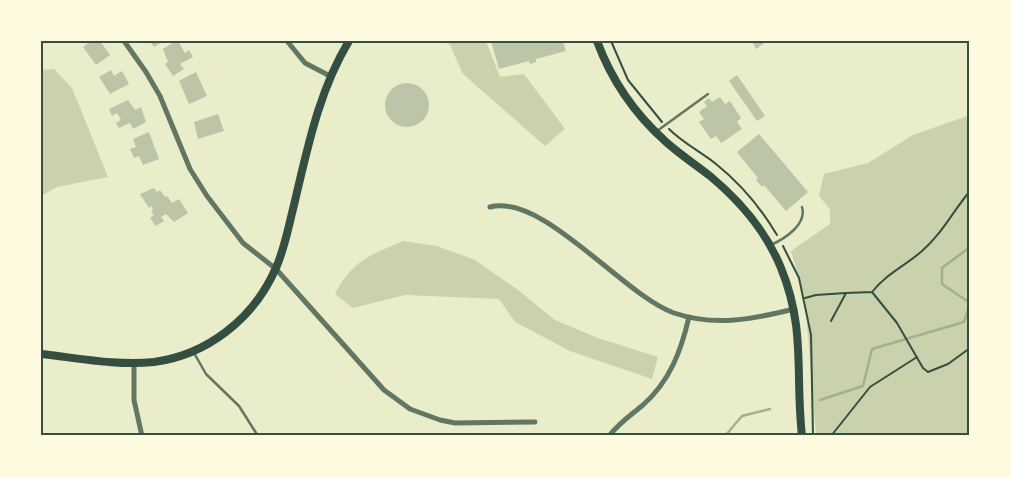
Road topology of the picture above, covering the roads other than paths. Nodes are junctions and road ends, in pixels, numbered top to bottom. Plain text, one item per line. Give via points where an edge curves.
1 (124, 41) edge
2 (287, 41) edge
3 (349, 41) edge
4 (597, 41) edge
5 (330, 76) junction
6 (708, 94) dead end
7 (656, 132) junction
8 (490, 207) dead end
9 (802, 207) dead end
10 (770, 246) junction
11 (276, 269) junction
12 (794, 309) junction
13 (689, 317) junction
14 (193, 351) junction
15 (41, 354) edge
16 (134, 363) junction
17 (535, 422) dead end
18 (142, 436) edge
19 (258, 436) edge
20 (609, 436) edge
21 (802, 436) edge

1 - 11 street via 160,96 190,169 207,196 243,243
2 - 5 street via 305,63
3 - 5 main road
4 - 7 main road via 614,78
5 - 11 main road via 315,120
6 - 7 lane
7 - 10 main road via 728,192 759,227
8 - 13 street via 506,205 535,216 580,246 646,299
9 - 10 lane via 802,222
10 - 12 main road
11 - 14 main road via 261,297 240,321 215,340
11 - 17 street via 384,390 410,409 455,423
12 - 13 street via 739,321
12 - 21 main road via 800,352
13 - 20 street via 682,344 667,377 644,404
14 - 16 main road
14 - 19 lane via 206,374 239,406
15 - 16 main road
16 - 18 street via 136,415

